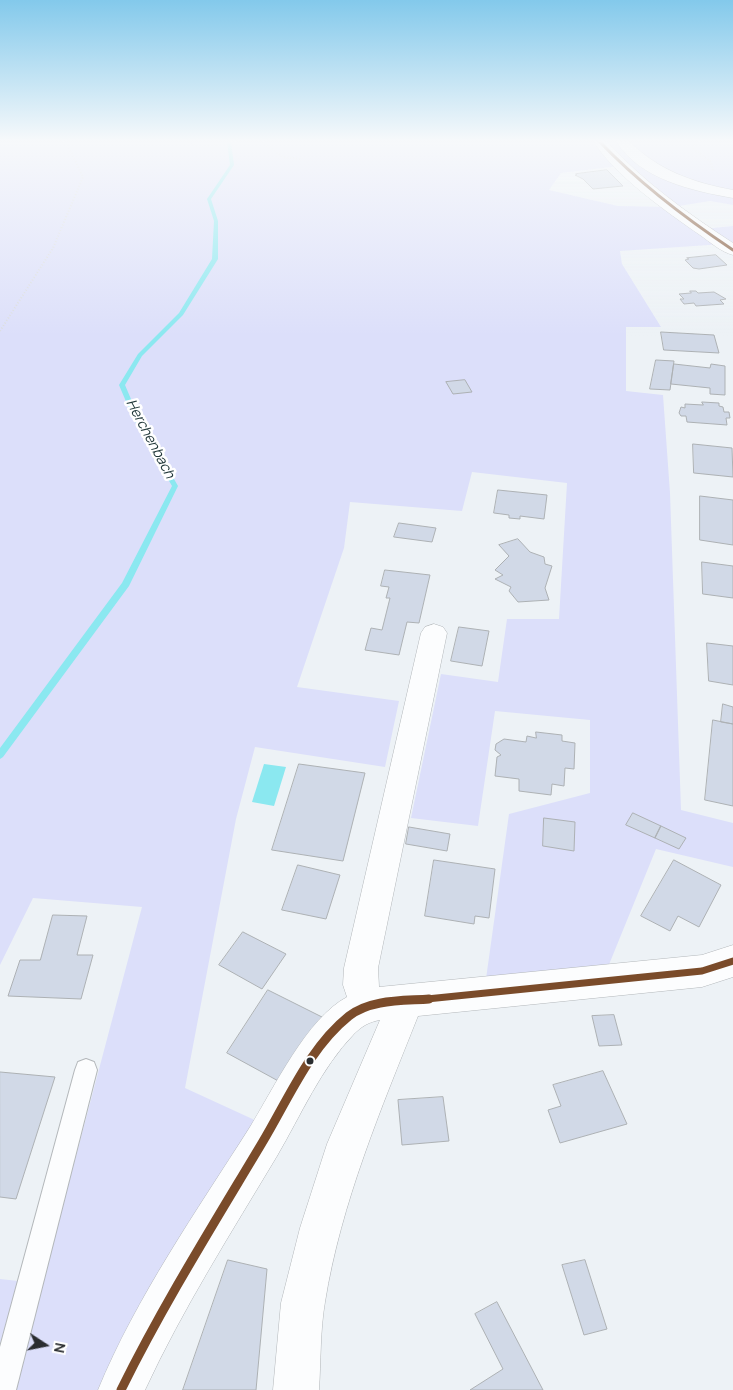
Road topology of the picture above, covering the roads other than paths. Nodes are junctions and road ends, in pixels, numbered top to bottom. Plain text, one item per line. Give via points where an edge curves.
1 (672, 207) edge
2 (733, 250) edge
3 (434, 633) dead end
4 (733, 961) edge
5 (406, 1001) junction
6 (367, 1004) junction
7 (86, 1070) dead end
8 (2, 1390) edge
9 (121, 1390) edge
10 (296, 1390) edge

1 - 2 street
3 - 6 street via 361,968 361,985
4 - 5 street via 702,971
5 - 6 street
5 - 10 street via 347,1144 321,1228 303,1303
6 - 9 street via 351,1012 339,1024 312,1062 194,1252 146,1337
7 - 8 lane

